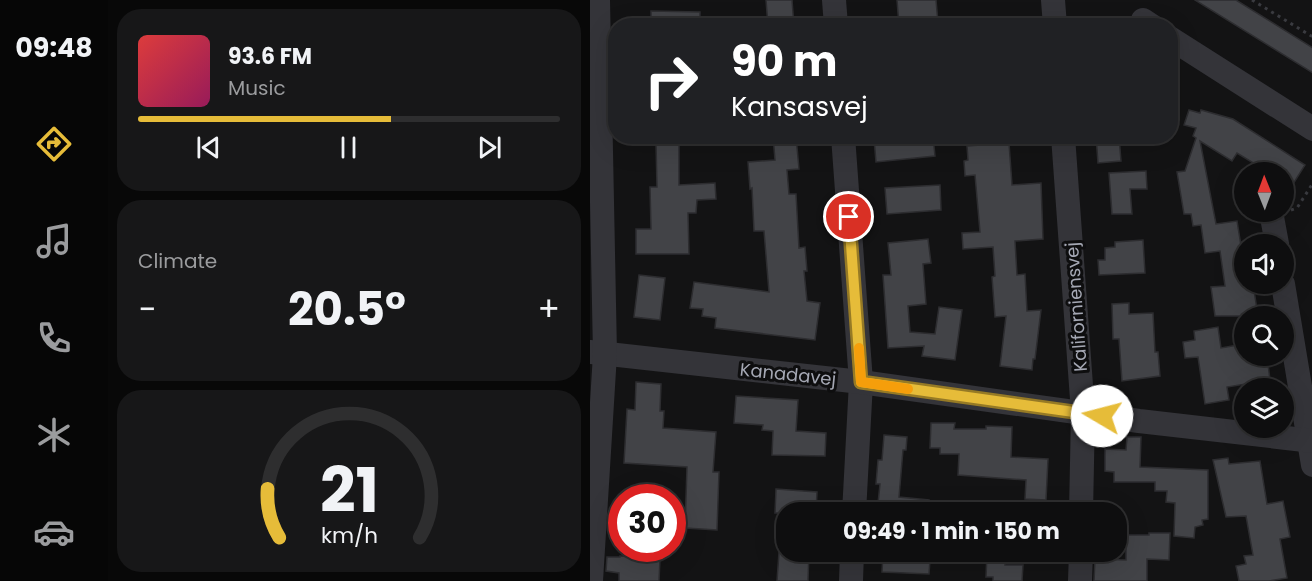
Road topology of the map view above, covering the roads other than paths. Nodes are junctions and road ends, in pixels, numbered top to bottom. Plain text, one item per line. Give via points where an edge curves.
1 (598, 0) edge
2 (834, 0) edge
3 (1053, 0) edge
4 (835, 18) edge
5 (1054, 18) edge
6 (1178, 43) edge
7 (1313, 129) edge
8 (844, 144) edge
9 (1064, 144) edge
10 (1285, 294) edge
11 (597, 353) edge
12 (861, 382) junction
13 (1083, 413) junction
14 (1310, 441) edge
15 (1313, 465) edge
16 (855, 502) edge
17 (1081, 502) edge
18 (852, 562) edge
19 (1081, 562) edge
20 (591, 581) edge
21 (851, 581) edge
22 (1080, 581) edge

1 - 11 street
2 - 4 street
3 - 5 street
6 - 7 street
8 - 12 street
9 - 13 street, Kaliforniensvej
10 - 14 street
11 - 12 street, Kanadavej
11 - 20 street
12 - 13 street, Kanadavej
12 - 16 street
13 - 14 street, Kanadavej
13 - 17 street, Kaliforniensvej
14 - 15 street
18 - 21 street
19 - 22 street

